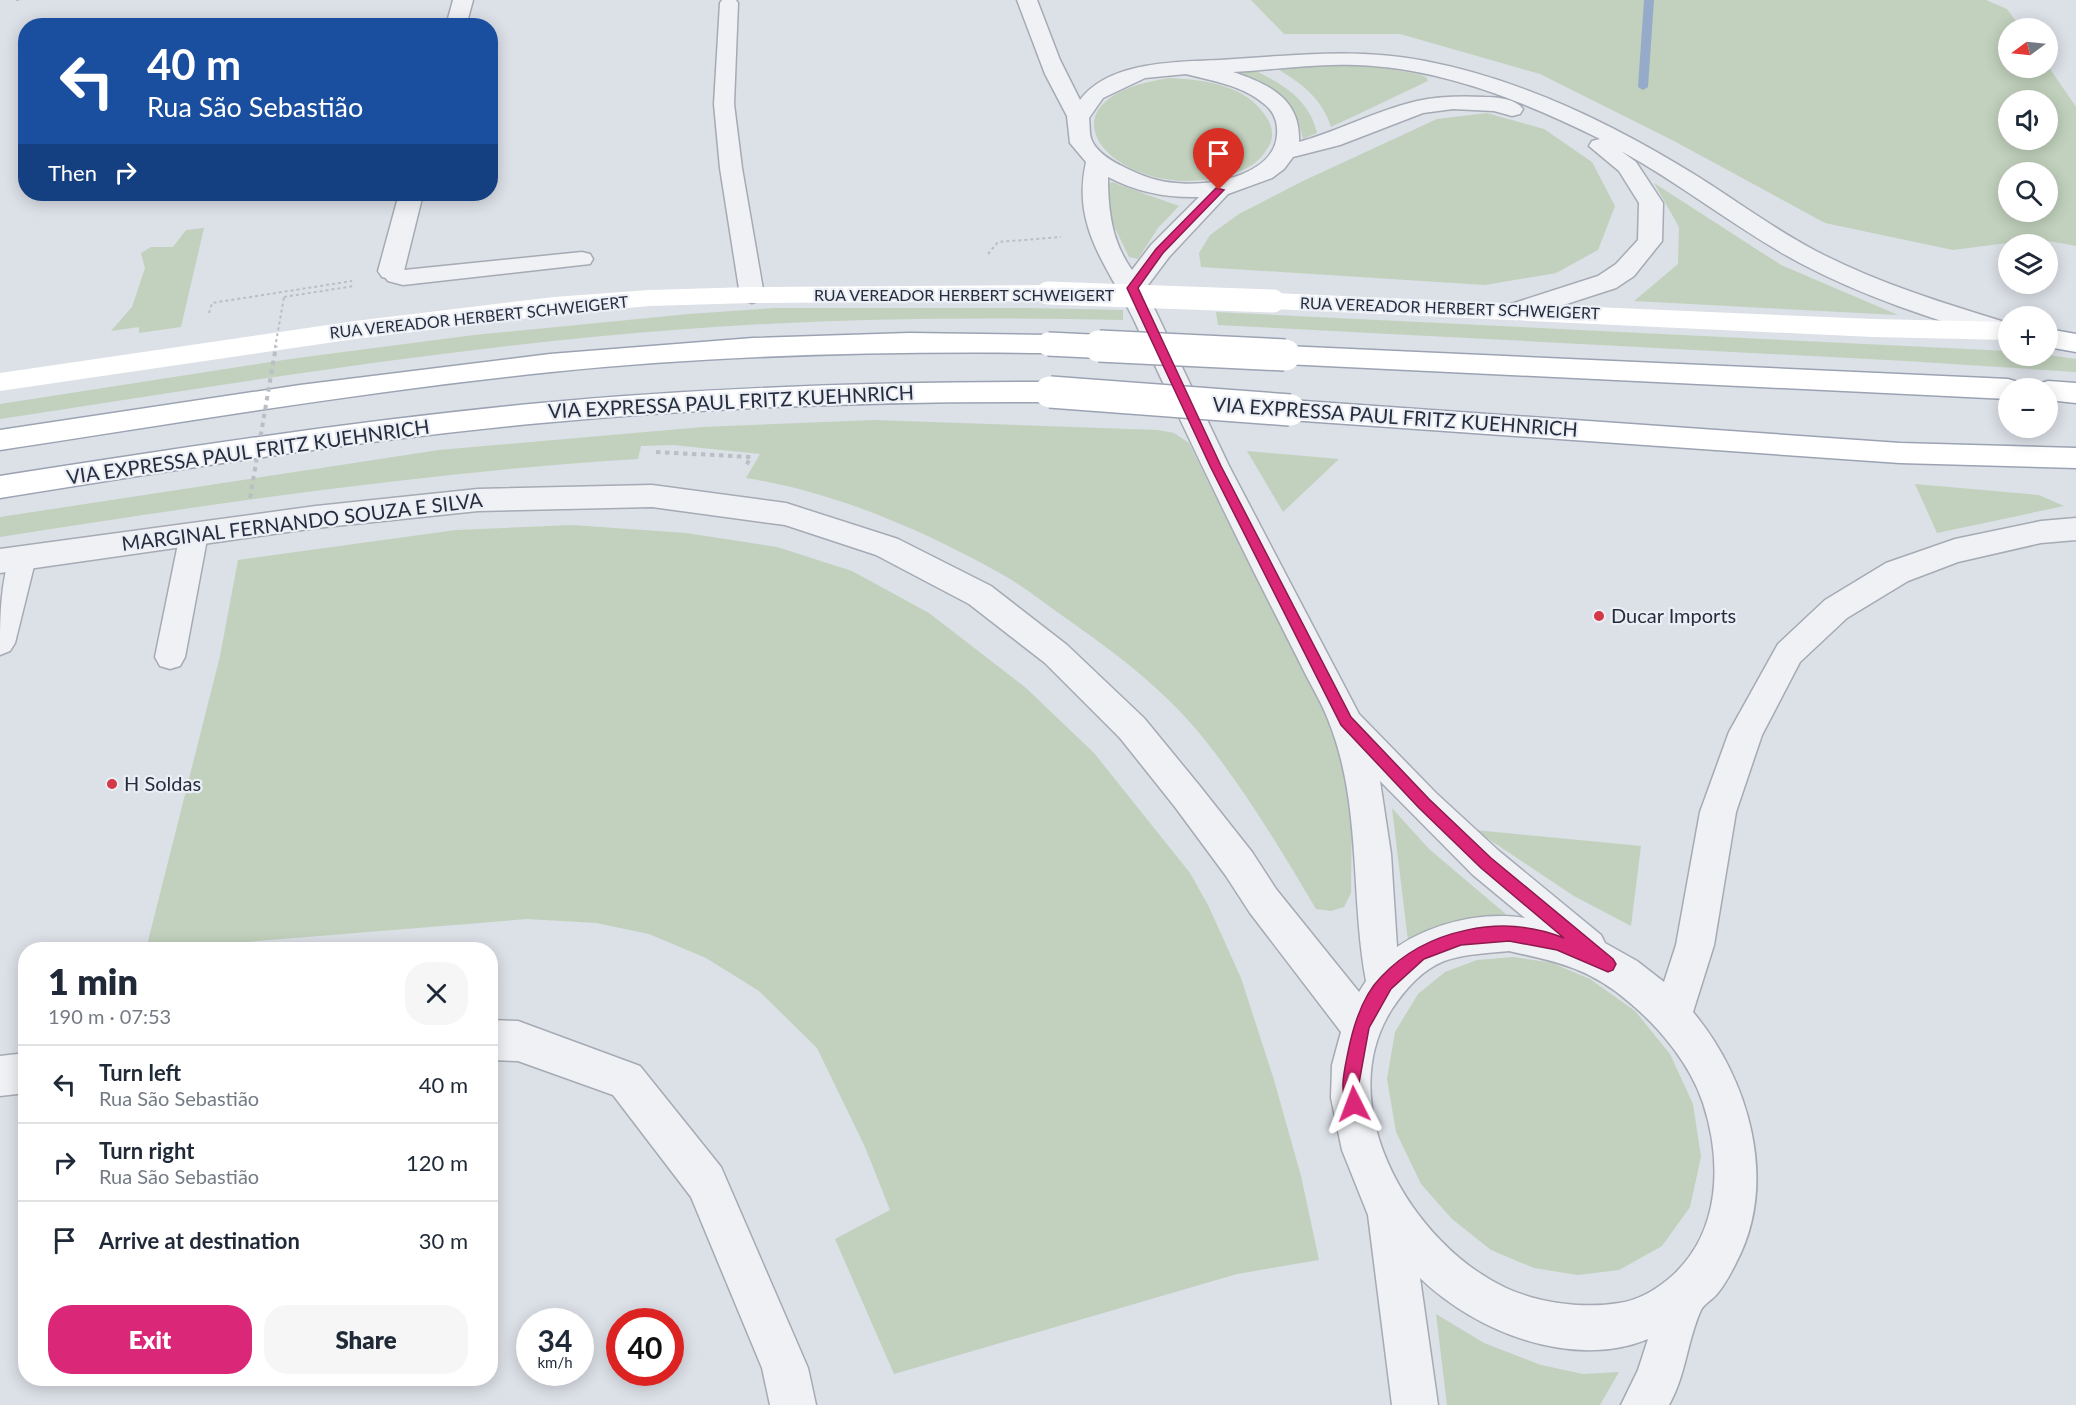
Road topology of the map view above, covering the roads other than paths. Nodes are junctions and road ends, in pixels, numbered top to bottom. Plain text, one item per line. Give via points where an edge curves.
1 (463, 0) edge
2 (1027, 0) edge
3 (729, 3) dead end
4 (458, 18) edge
5 (1051, 64) junction
6 (1191, 69) junction
7 (1118, 79) junction
8 (1078, 116) junction
9 (1286, 152) junction
10 (1097, 163) junction
11 (1219, 190) junction
12 (409, 201) edge
13 (582, 259) dead end
14 (390, 271) joint
15 (1132, 288) junction
16 (752, 295) junction
17 (1520, 310) junction
18 (1998, 328) edge
19 (1998, 331) edge
20 (2058, 333) edge
21 (2076, 334) edge
22 (2058, 340) edge
23 (2076, 343) edge
24 (0, 382) edge
25 (1998, 390) edge
26 (2058, 392) edge
27 (2076, 393) edge
28 (0, 441) edge
29 (1900, 453) junction
30 (2076, 458) edge
31 (2076, 478) edge
32 (0, 487) edge
33 (2076, 529) edge
34 (194, 534) junction
35 (11, 559) edge
36 (0, 643) edge
37 (170, 657) dead end
38 (1346, 721) junction
39 (1608, 964) junction
40 (1385, 983) junction
41 (1672, 1018) junction
42 (1361, 1026) junction
43 (498, 1040) edge
44 (18, 1075) edge
45 (0, 1076) edge
46 (1389, 1210) junction
47 (1682, 1300) junction
48 (793, 1405) edge
49 (1415, 1405) edge
50 (1644, 1405) edge

1 - 4 street
2 - 5 street
3 - 16 lane via 724,104 730,168
5 - 7 street via 1081,75
5 - 8 street
6 - 7 street via 1140,72
6 - 9 street via 1222,74 1271,98 1285,115 1291,134
6 - 18 street via 1337,57 1435,70 1494,86 1558,110 1621,141 1780,242 1836,272 1897,298
7 - 8 street via 1091,95
8 - 10 street via 1081,145
9 - 11 street via 1271,169 1248,182
9 - 17 street via 1332,140 1419,107 1453,102 1496,104 1543,116 1588,136 1628,167 1652,203 1650,241 1624,270 1607,282
10 - 11 street via 1115,175 1147,186 1192,192
10 - 15 street via 1100,231 1113,261
11 - 15 street via 1160,251
12 - 14 street
13 - 14 lane via 403,278
15 - 38 street via 1215,466
16 - 17 main road, RUA VEREADOR HERBERT SCHWEIGERT, bridge via 1048,293
16 - 24 main road, RUA VEREADOR HERBERT SCHWEIGERT via 542,307
17 - 19 main road, RUA VEREADOR HERBERT SCHWEIGERT
20 - 21 main road
22 - 23 main road
25 - 28 main road, bridge via 1048,344 909,342 765,346 550,363 300,395
26 - 27 main road
29 - 30 main road, VIA EXPRESSA PAUL FRITZ KUEHNRICH
29 - 31 main road
29 - 32 main road, VIA EXPRESSA PAUL FRITZ KUEHNRICH, bridge via 1050,392 925,391 755,396 541,413 304,440
33 - 41 street via 2041,532 1955,551 1897,572 1836,609 1789,653 1746,732 1718,812 1695,945
34 - 35 street, MARGINAL FERNANDO SOUZA E SILVA
34 - 37 lane
34 - 42 street, MARGINAL FERNANDO SOUZA E SILVA via 478,500 652,496 786,514 886,547 980,595 1056,654 1132,728
35 - 36 lane
38 - 39 street via 1486,863
38 - 40 street via 1365,788 1377,946
39 - 40 street via 1558,943 1509,933 1461,938 1419,954
39 - 41 street via 1642,988
40 - 42 street
41 - 47 street via 1706,1063 1728,1114 1737,1166 1733,1218 1714,1264
42 - 46 street via 1350,1083 1360,1147
43 - 48 street via 518,1041 626,1080 706,1182 785,1368
44 - 45 street
46 - 47 street via 1428,1257 1475,1295 1529,1319 1585,1329 1637,1322
46 - 49 street
47 - 50 street via 1658,1380

